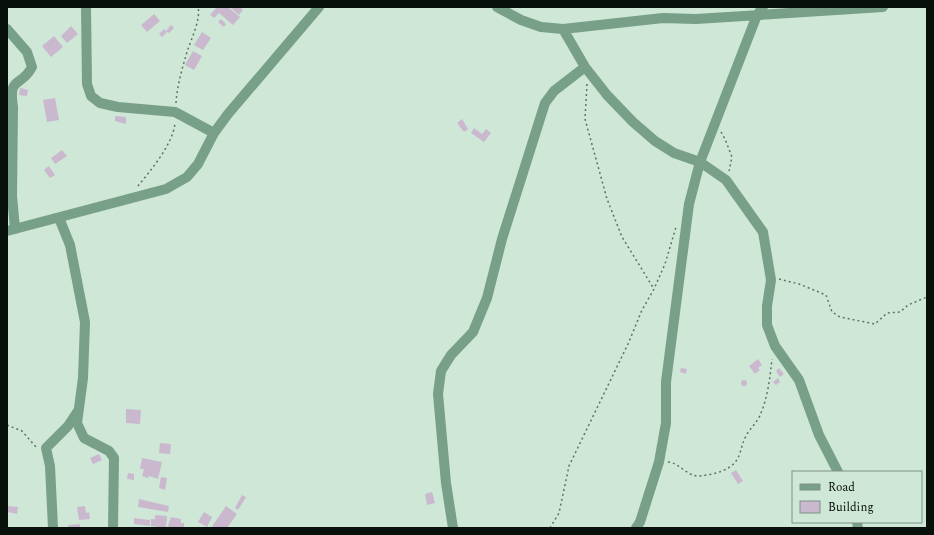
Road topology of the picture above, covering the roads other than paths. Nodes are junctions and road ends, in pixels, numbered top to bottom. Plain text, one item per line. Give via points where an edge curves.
1 (86, 7) edge
2 (319, 7) edge
3 (497, 7) edge
4 (883, 7) edge
5 (760, 11) edge
6 (7, 29) edge
7 (563, 29) junction
8 (587, 69) junction
9 (214, 133) junction
10 (700, 162) junction
11 (59, 218) junction
12 (11, 230) edge
13 (78, 411) junction
14 (837, 471) edge
15 (53, 528) edge
16 (113, 528) edge
17 (453, 528) edge
18 (636, 528) edge

1 - 9 street via 86,84 91,96 100,103 118,107 175,112
2 - 9 street
3 - 7 street via 541,27
4 - 5 street
5 - 7 street
5 - 10 street
6 - 12 street via 27,52 32,67 12,86 11,92
7 - 8 street
8 - 10 street via 617,106 655,141 674,153
8 - 17 street via 554,91 545,103 502,239 487,298 474,332 451,355 441,370 438,394
9 - 11 street via 198,164 187,177 166,189
10 - 14 street via 726,180 763,232 771,280 767,325 774,346 799,380 819,435
10 - 18 street via 689,204 679,274 666,382 666,423 659,462
11 - 12 street
11 - 13 street via 70,245 85,322 83,378
13 - 15 street via 68,426 46,448 50,466
13 - 16 street via 77,423 80,433 90,442 109,451 114,458

